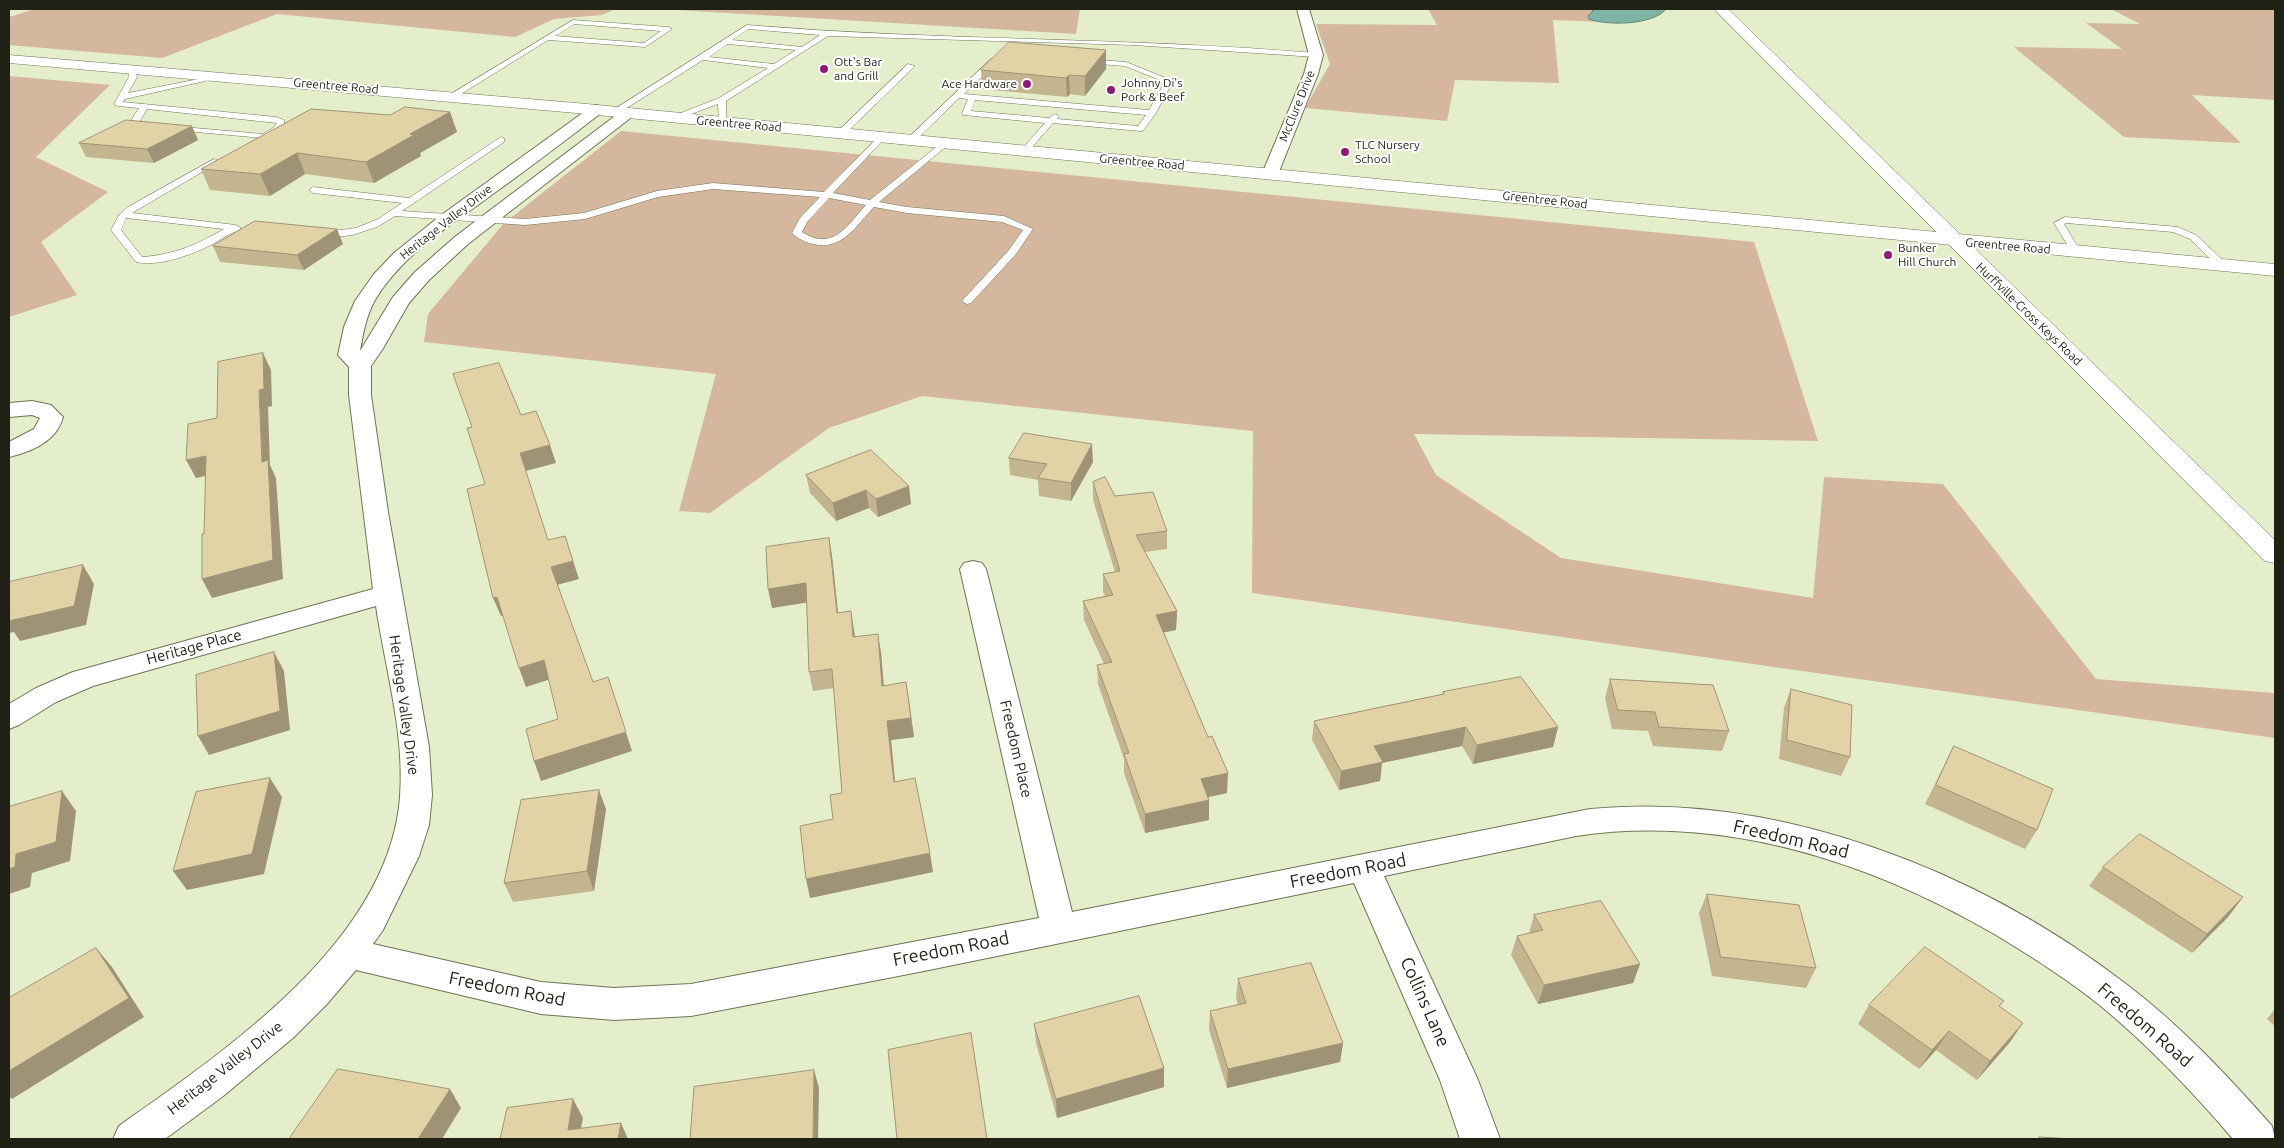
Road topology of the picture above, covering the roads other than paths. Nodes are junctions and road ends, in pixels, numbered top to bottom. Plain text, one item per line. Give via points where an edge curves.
1 (1303, 9) edge
2 (1721, 9) edge
3 (827, 34) junction
4 (549, 38) junction
5 (725, 42) junction
6 (804, 50) junction
7 (1002, 53) edge
8 (1316, 55) junction
9 (702, 58) junction
10 (9, 59) edge
11 (1078, 60) edge
12 (774, 66) junction
13 (911, 66) dead end
14 (131, 69) junction
15 (224, 76) junction
16 (958, 96) junction
17 (450, 97) junction
18 (120, 98) junction
19 (972, 98) junction
20 (722, 100) junction
21 (1063, 105) junction
22 (144, 106) junction
23 (613, 112) junction
24 (1152, 113) junction
25 (672, 118) junction
26 (1051, 121) junction
27 (723, 122) junction
28 (841, 133) junction
29 (263, 136) junction
30 (882, 137) junction
31 (501, 140) dead end
32 (911, 140) junction
33 (945, 143) junction
34 (247, 145) edge
35 (1024, 150) junction
36 (222, 159) edge
37 (1270, 174) junction
38 (313, 190) dead end
39 (828, 196) junction
40 (411, 201) junction
41 (873, 203) junction
42 (393, 213) junction
43 (125, 214) junction
44 (449, 218) junction
45 (488, 220) junction
46 (306, 234) edge
47 (1955, 241) junction
48 (2076, 252) junction
49 (2223, 265) junction
50 (2275, 270) edge
51 (967, 301) dead end
52 (360, 366) junction
53 (9, 410) edge
54 (9, 450) edge
55 (2275, 555) edge
56 (973, 569) dead end
57 (387, 594) junction
58 (9, 718) edge
59 (1364, 868) junction
60 (1058, 928) junction
61 (350, 954) junction
62 (133, 1139) edge
63 (1480, 1139) edge
64 (2258, 1139) edge

1 - 8 street, McClure Drive
2 - 47 street, Hurffville-Cross Keys Road
3 - 5 lane via 747,27
3 - 6 lane
3 - 8 lane via 1068,41
4 - 4 lane via 645,45 668,29 573,22
4 - 17 lane
5 - 6 lane
5 - 9 lane
6 - 12 lane
7 - 16 lane
8 - 37 street, McClure Drive
9 - 12 lane
9 - 23 lane
10 - 14 street, Greentree Road
11 - 24 lane via 1126,64 1169,81
12 - 20 lane
13 - 28 lane
14 - 15 street, Greentree Road
14 - 18 lane via 133,77
15 - 17 street, Greentree Road
15 - 18 lane
16 - 19 lane
16 - 32 lane
17 - 23 street, Greentree Road
18 - 22 lane via 118,104
19 - 21 lane
19 - 26 lane via 966,113
20 - 25 lane
20 - 27 lane
21 - 24 lane
21 - 26 lane
22 - 29 lane via 136,119 138,124
22 - 29 lane via 282,122 276,130
23 - 25 street, Greentree Road
23 - 44 street, Heritage Valley Drive
23 - 45 street, Heritage Valley Drive
24 - 26 lane via 1140,129
25 - 27 street, Greentree Road
26 - 35 lane
27 - 28 street, Greentree Road
28 - 30 street, Greentree Road
29 - 34 lane
30 - 32 street, Greentree Road
30 - 39 lane
31 - 40 lane
32 - 33 street, Greentree Road
33 - 35 street, Greentree Road
33 - 41 lane
35 - 37 street, Greentree Road
36 - 43 lane
37 - 47 street, Greentree Road
38 - 40 lane
39 - 41 lane
39 - 41 lane via 798,228 797,233 803,238 830,242 843,236
39 - 45 lane via 713,186 657,194 585,216 525,222
40 - 42 lane
41 - 51 lane via 907,210 1004,219 1028,229 1013,252
42 - 44 lane
42 - 46 lane via 364,230 343,234
43 - 43 lane via 116,230 139,260 179,256 239,228
44 - 45 lane
44 - 52 street, Heritage Valley Drive via 396,261 366,299 350,340 349,355
45 - 52 street, Heritage Valley Drive via 433,264 410,288
47 - 48 street, Greentree Road
47 - 55 street, Hurffville-Cross Keys Road
48 - 49 street, Greentree Road
48 - 49 lane via 2059,223 2065,220 2175,229 2193,237
49 - 50 street, Greentree Road
52 - 57 street, Heritage Valley Drive via 361,404
53 - 54 street via 38,408 48,412 52,424 34,439
56 - 60 street, Freedom Place
57 - 58 street, Heritage Place via 83,678 46,695
57 - 61 street, Heritage Valley Drive via 414,760 414,818 389,889
59 - 60 street, Freedom Road
59 - 63 street, Collins Lane via 1459,1080
59 - 64 street, Freedom Road via 1601,820 1670,820 1734,825 1838,848 1902,871 1968,903 2029,938 2112,993 2176,1050
60 - 61 street, Freedom Road via 717,996 647,1004 541,998
61 - 62 street, Heritage Valley Drive via 302,1006 263,1040

